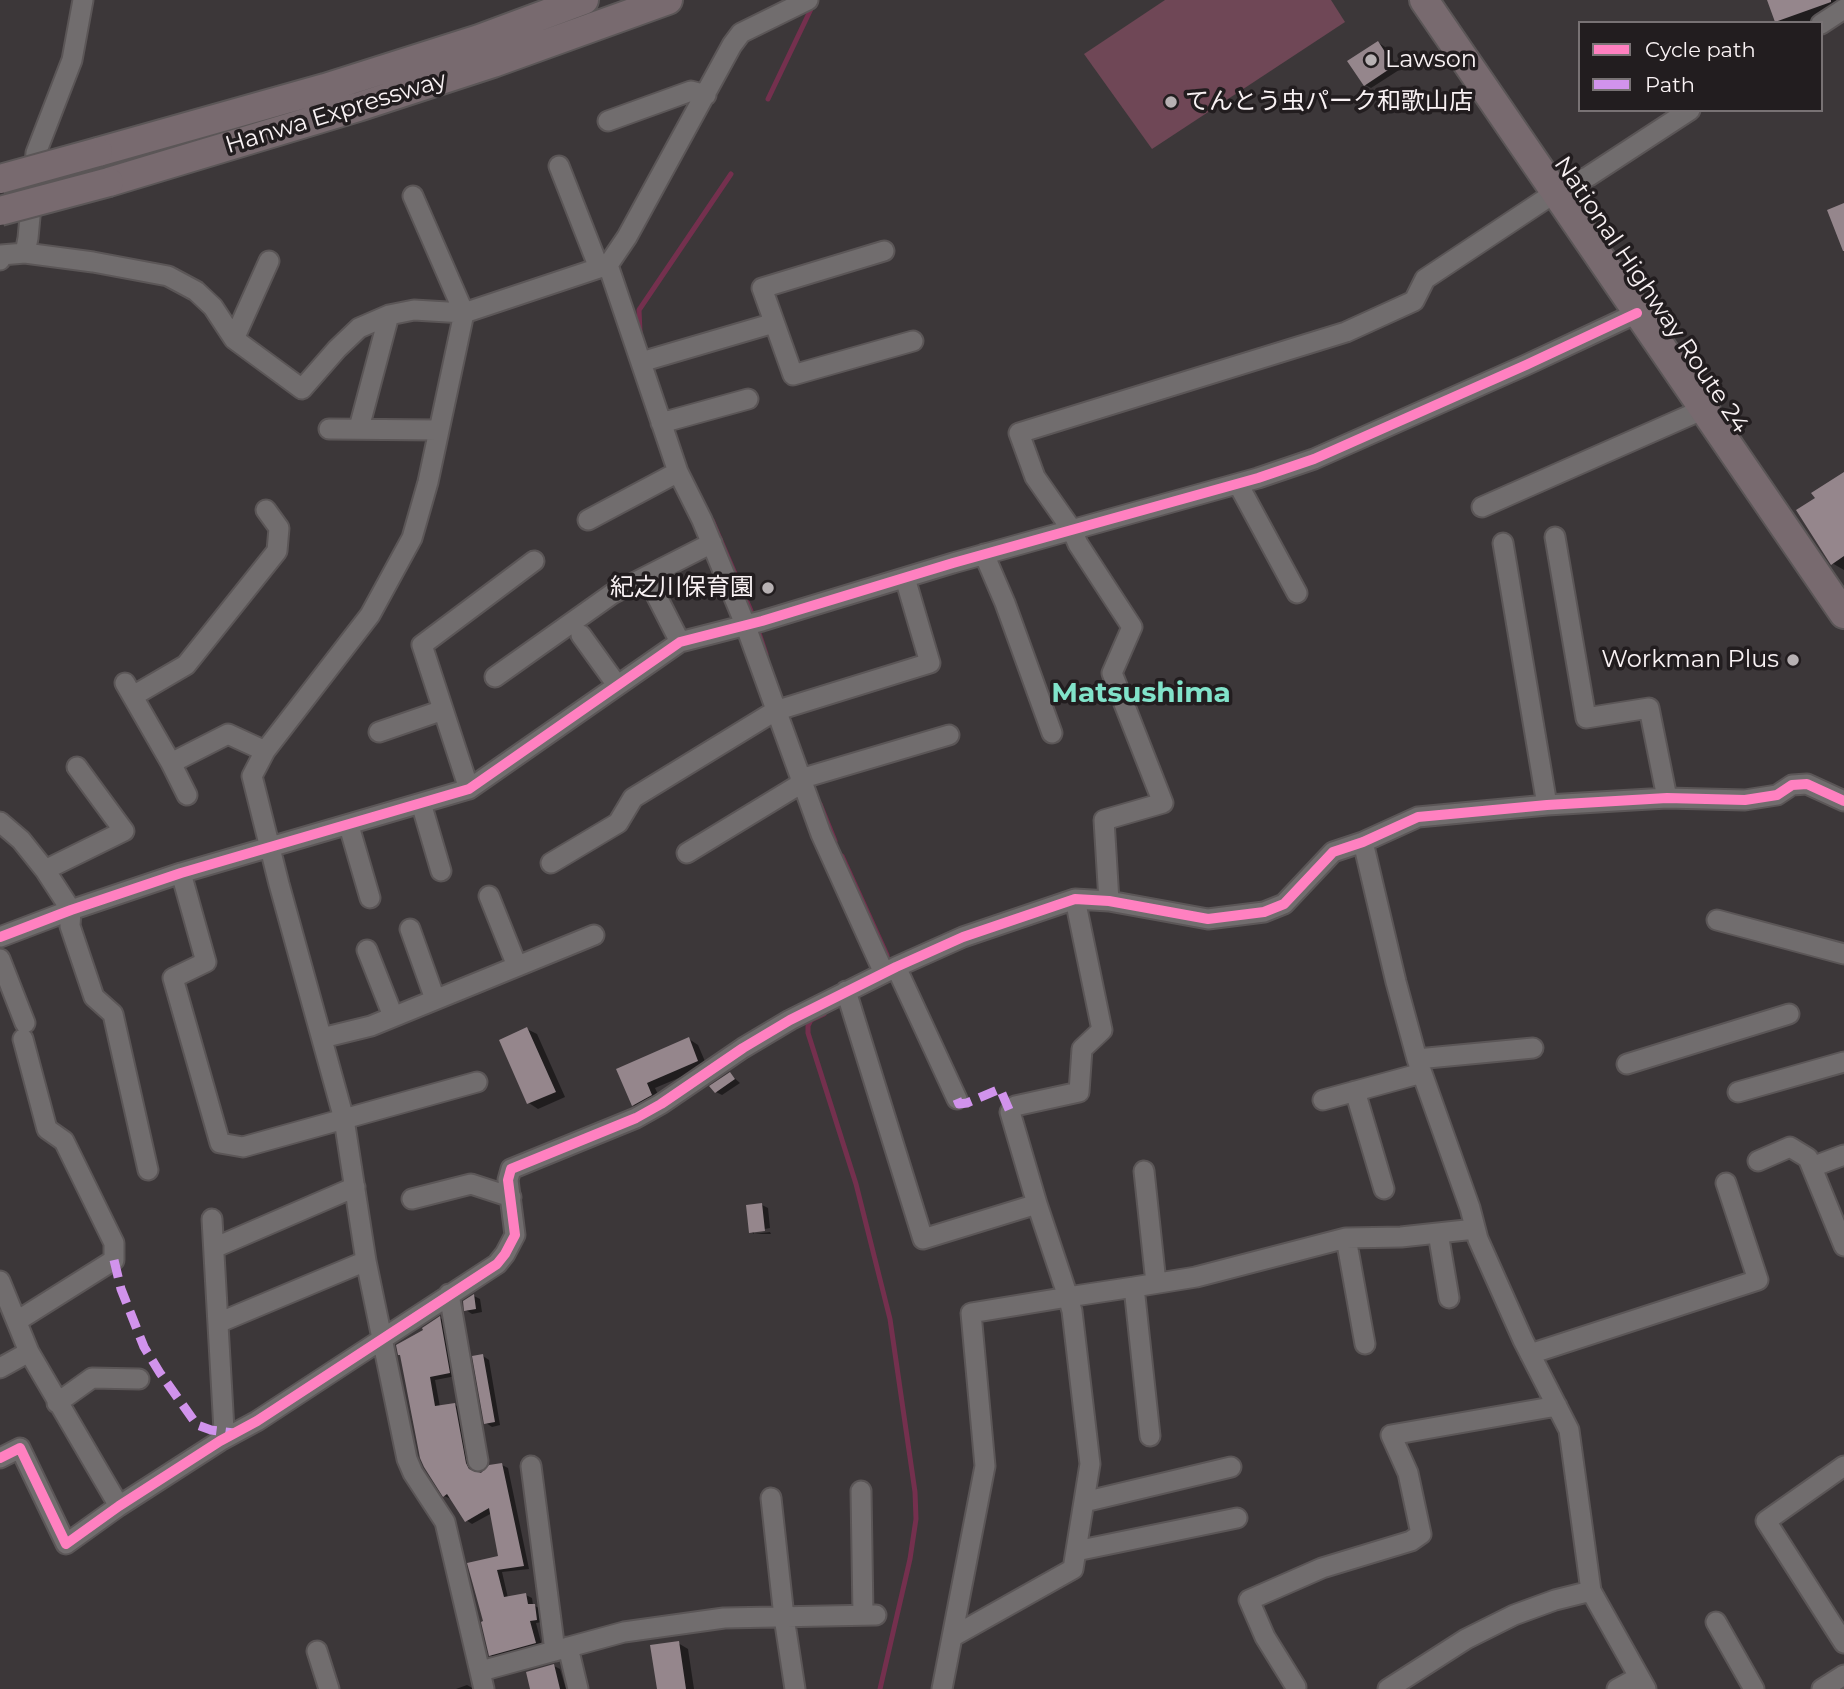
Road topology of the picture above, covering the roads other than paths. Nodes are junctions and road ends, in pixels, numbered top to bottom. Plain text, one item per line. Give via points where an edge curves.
1 (83, 0) edge
2 (584, 0) edge
3 (668, 0) edge
4 (808, 0) edge
5 (1424, 0) edge
6 (1844, 9) edge
7 (1823, 23) edge
8 (706, 95) junction
9 (1687, 112) edge
10 (608, 121) dead end
11 (559, 166) dead end
12 (0, 179) edge
13 (1556, 192) junction
14 (413, 197) dead end
15 (0, 212) edge
16 (884, 251) dead end
17 (24, 253) junction
18 (0, 260) edge
19 (269, 261) dead end
20 (603, 267) junction
21 (464, 313) junction
22 (1637, 313) junction
23 (389, 315) junction
24 (774, 323) junction
25 (234, 339) junction
26 (913, 341) dead end
27 (646, 360) junction
28 (748, 399) dead end
29 (1703, 410) junction
30 (666, 422) junction
31 (359, 428) junction
32 (329, 429) dead end
33 (438, 430) junction
34 (678, 472) junction
35 (1238, 484) junction
36 (1482, 507) dead end
37 (266, 510) dead end
38 (587, 520) dead end
39 (1072, 530) junction
40 (1555, 537) dead end
41 (712, 543) junction
42 (1503, 543) dead end
43 (984, 554) junction
44 (534, 561) dead end
45 (905, 578) junction
46 (654, 591) dead end
47 (1297, 593) dead end
48 (1844, 614) edge
49 (745, 624) junction
50 (581, 635) dead end
51 (680, 642) junction
52 (495, 677) dead end
53 (617, 685) junction
54 (782, 709) junction
55 (443, 710) junction
56 (379, 732) dead end
57 (1052, 733) dead end
58 (949, 734) dead end
59 (265, 751) junction
60 (171, 763) junction
61 (77, 767) dead end
62 (806, 778) junction
63 (469, 789) junction
64 (187, 795) dead end
65 (1667, 797) junction
66 (1844, 801) edge
67 (421, 803) junction
68 (1547, 805) junction
69 (0, 822) edge
70 (349, 826) junction
71 (1363, 842) junction
72 (270, 849) junction
73 (687, 853) dead end
74 (551, 863) dead end
75 (44, 870) junction
76 (441, 871) dead end
77 (181, 873) junction
78 (489, 897) dead end
79 (370, 898) dead end
80 (1075, 899) junction
81 (1109, 901) junction
82 (71, 910) junction
83 (1717, 920) dead end
84 (410, 929) dead end
85 (594, 934) dead end
86 (0, 937) edge
87 (367, 950) dead end
88 (1844, 954) edge
89 (0, 958) edge
90 (517, 966) junction
91 (890, 970) junction
92 (848, 998) junction
93 (435, 999) junction
94 (1789, 1014) dead end
95 (393, 1016) junction
96 (321, 1038) junction
97 (1533, 1048) dead end
98 (1844, 1062) edge
99 (1627, 1064) dead end
100 (1419, 1066) junction
101 (477, 1082) dead end
102 (1355, 1091) junction
103 (1738, 1092) dead end
104 (957, 1099) dead end
105 (1323, 1100) dead end
106 (344, 1119) junction
107 (1844, 1155) edge
108 (1758, 1161) dead end
109 (1812, 1167) junction
110 (148, 1170) dead end
111 (1144, 1171) dead end
112 (1726, 1183) dead end
113 (355, 1187) junction
114 (1384, 1189) dead end
115 (511, 1197) junction
116 (411, 1199) dead end
117 (1037, 1204) junction
118 (212, 1219) dead end
119 (1475, 1229) junction
120 (1438, 1233) junction
121 (1346, 1238) junction
122 (1843, 1242) edge
123 (214, 1248) junction
124 (366, 1261) junction
125 (0, 1283) edge
126 (1156, 1283) junction
127 (1134, 1287) junction
128 (449, 1294) junction
129 (1068, 1297) junction
130 (1450, 1298) dead end
131 (17, 1321) junction
132 (218, 1323) junction
133 (382, 1338) junction
134 (1365, 1344) dead end
135 (29, 1352) junction
136 (1530, 1354) junction
137 (0, 1368) edge
138 (139, 1379) dead end
139 (57, 1403) junction
140 (1557, 1406) junction
141 (224, 1430) dead end
142 (1150, 1436) dead end
143 (0, 1458) edge
144 (478, 1461) dead end
145 (531, 1466) dead end
146 (1844, 1466) edge
147 (1231, 1467) dead end
148 (861, 1491) dead end
149 (771, 1498) dead end
150 (1084, 1502) junction
151 (118, 1506) junction
152 (1237, 1518) dead end
153 (1076, 1551) junction
154 (1591, 1591) junction
155 (784, 1617) junction
156 (1716, 1622) dead end
157 (952, 1637) junction
158 (1844, 1643) edge
159 (561, 1649) junction
160 (317, 1651) dead end
161 (1844, 1675) edge
162 (482, 1680) edge
163 (1643, 1683) edge
164 (1296, 1687) dead end
165 (329, 1689) edge
166 (578, 1689) edge
167 (796, 1689) edge
168 (942, 1689) edge
169 (1388, 1689) edge
170 (1617, 1689) edge
171 (1754, 1689) edge
172 (1822, 1689) edge

1 - 17 street via 72,60 36,153
2 - 12 highway, Hanwa Expressway, bridge via 479,39 299,95
3 - 15 highway, Hanwa Expressway, bridge via 358,107
4 - 8 street via 741,33
5 - 13 highway, National Highway Route 24
6 - 7 street
8 - 10 street via 691,91
8 - 20 street via 627,237
9 - 13 street via 1589,176
11 - 20 street
13 - 22 highway, National Highway Route 24
13 - 39 street via 1425,279 1414,301 1346,332 1019,433 1035,477
14 - 21 street
16 - 24 street via 762,288
17 - 18 street via 1,256
17 - 25 street via 168,276 205,299
19 - 25 street
20 - 21 street
20 - 27 street
21 - 23 street via 414,310
21 - 33 street
22 - 29 highway, National Highway Route 24
22 - 35 street via 1314,459
23 - 25 street via 359,328 302,389
23 - 31 street
24 - 26 street via 793,375
24 - 27 street
27 - 30 street
28 - 30 street
29 - 36 street
29 - 48 highway, National Highway Route 24
30 - 34 street
31 - 32 street
31 - 33 street
33 - 59 street via 412,538 370,615
34 - 38 street
34 - 41 street
35 - 39 street
35 - 47 street
37 - 60 street via 279,528 277,551 186,665 129,689
39 - 43 street
39 - 81 street via 1132,626 1112,673 1164,803 1104,820
40 - 65 street via 1586,718 1649,708
41 - 49 street
41 - 52 street via 612,594
42 - 68 street
43 - 45 street
43 - 57 street
44 - 55 street via 422,645
45 - 49 street
45 - 54 street via 930,663
46 - 51 street
49 - 51 street
49 - 54 street
50 - 53 street
51 - 53 street
53 - 63 street
54 - 62 street
54 - 74 street via 634,797 618,823
55 - 56 street
55 - 63 street
58 - 62 street
59 - 60 street via 228,734
59 - 72 street via 252,776
60 - 64 street
61 - 75 street via 124,831
62 - 73 street
62 - 91 street via 821,834
63 - 67 street
65 - 66 street via 1745,800 1807,784
65 - 68 street
67 - 70 street
67 - 76 street
68 - 71 street via 1418,817
69 - 75 street
70 - 72 street
70 - 79 street
71 - 81 street via 1333,852 1284,904 1264,912 1209,919
71 - 100 street
72 - 77 street
72 - 96 street
75 - 82 street
77 - 82 street
77 - 106 street via 206,962 173,978 220,1143 243,1147
78 - 90 street
80 - 81 street
80 - 91 street via 963,937
80 - 117 street via 1102,1030 1082,1049 1079,1092 1010,1112
82 - 86 street
82 - 110 street via 70,926 94,998 113,1014
83 - 88 street
84 - 93 street
85 - 90 street
87 - 95 street
89 - 131 street via 24,1031 47,1129 64,1141 114,1242 114,1260
90 - 93 street
91 - 92 street
91 - 104 street
92 - 115 street via 790,1020 636,1118 511,1169
92 - 117 street via 923,1239
93 - 95 street
94 - 99 street
95 - 96 street
96 - 106 street
97 - 100 street
98 - 103 street
100 - 102 street
100 - 119 street
101 - 106 street
102 - 105 street
102 - 114 street
106 - 113 street
107 - 109 street
108 - 109 street via 1790,1147 1808,1158
109 - 122 street
111 - 126 street
112 - 136 street via 1758,1280
113 - 123 street
113 - 124 street
115 - 116 street via 471,1184
115 - 128 street via 515,1235 505,1254
117 - 129 street
118 - 123 street
119 - 120 street
119 - 136 street
120 - 121 street
120 - 130 street
121 - 126 street
121 - 134 street
123 - 132 street
124 - 132 street
124 - 133 street
125 - 131 street
126 - 127 street
127 - 129 street
127 - 142 street
128 - 133 street
128 - 144 street
129 - 150 street via 1090,1464
129 - 157 street via 971,1313 985,1466
131 - 135 street
132 - 141 street
133 - 151 street
133 - 162 street via 407,1459 445,1522
135 - 137 street
135 - 139 street
136 - 140 street
138 - 139 street via 92,1378
139 - 151 street
140 - 154 street via 1574,1451
140 - 164 street via 1391,1435 1408,1473 1421,1534 1322,1568 1249,1600 1265,1637
143 - 151 street via 20,1448 66,1544
145 - 159 street
146 - 158 street via 1766,1521
147 - 150 street
148 - 155 street via 869,1615
149 - 155 street
150 - 153 street
152 - 153 street
153 - 157 street via 1073,1569
154 - 163 street
154 - 169 street via 1514,1615 1466,1639
155 - 159 street via 724,1618 624,1632
155 - 167 street
156 - 171 street
157 - 168 street
159 - 162 street
159 - 166 street
160 - 165 street
161 - 172 street
163 - 170 street

